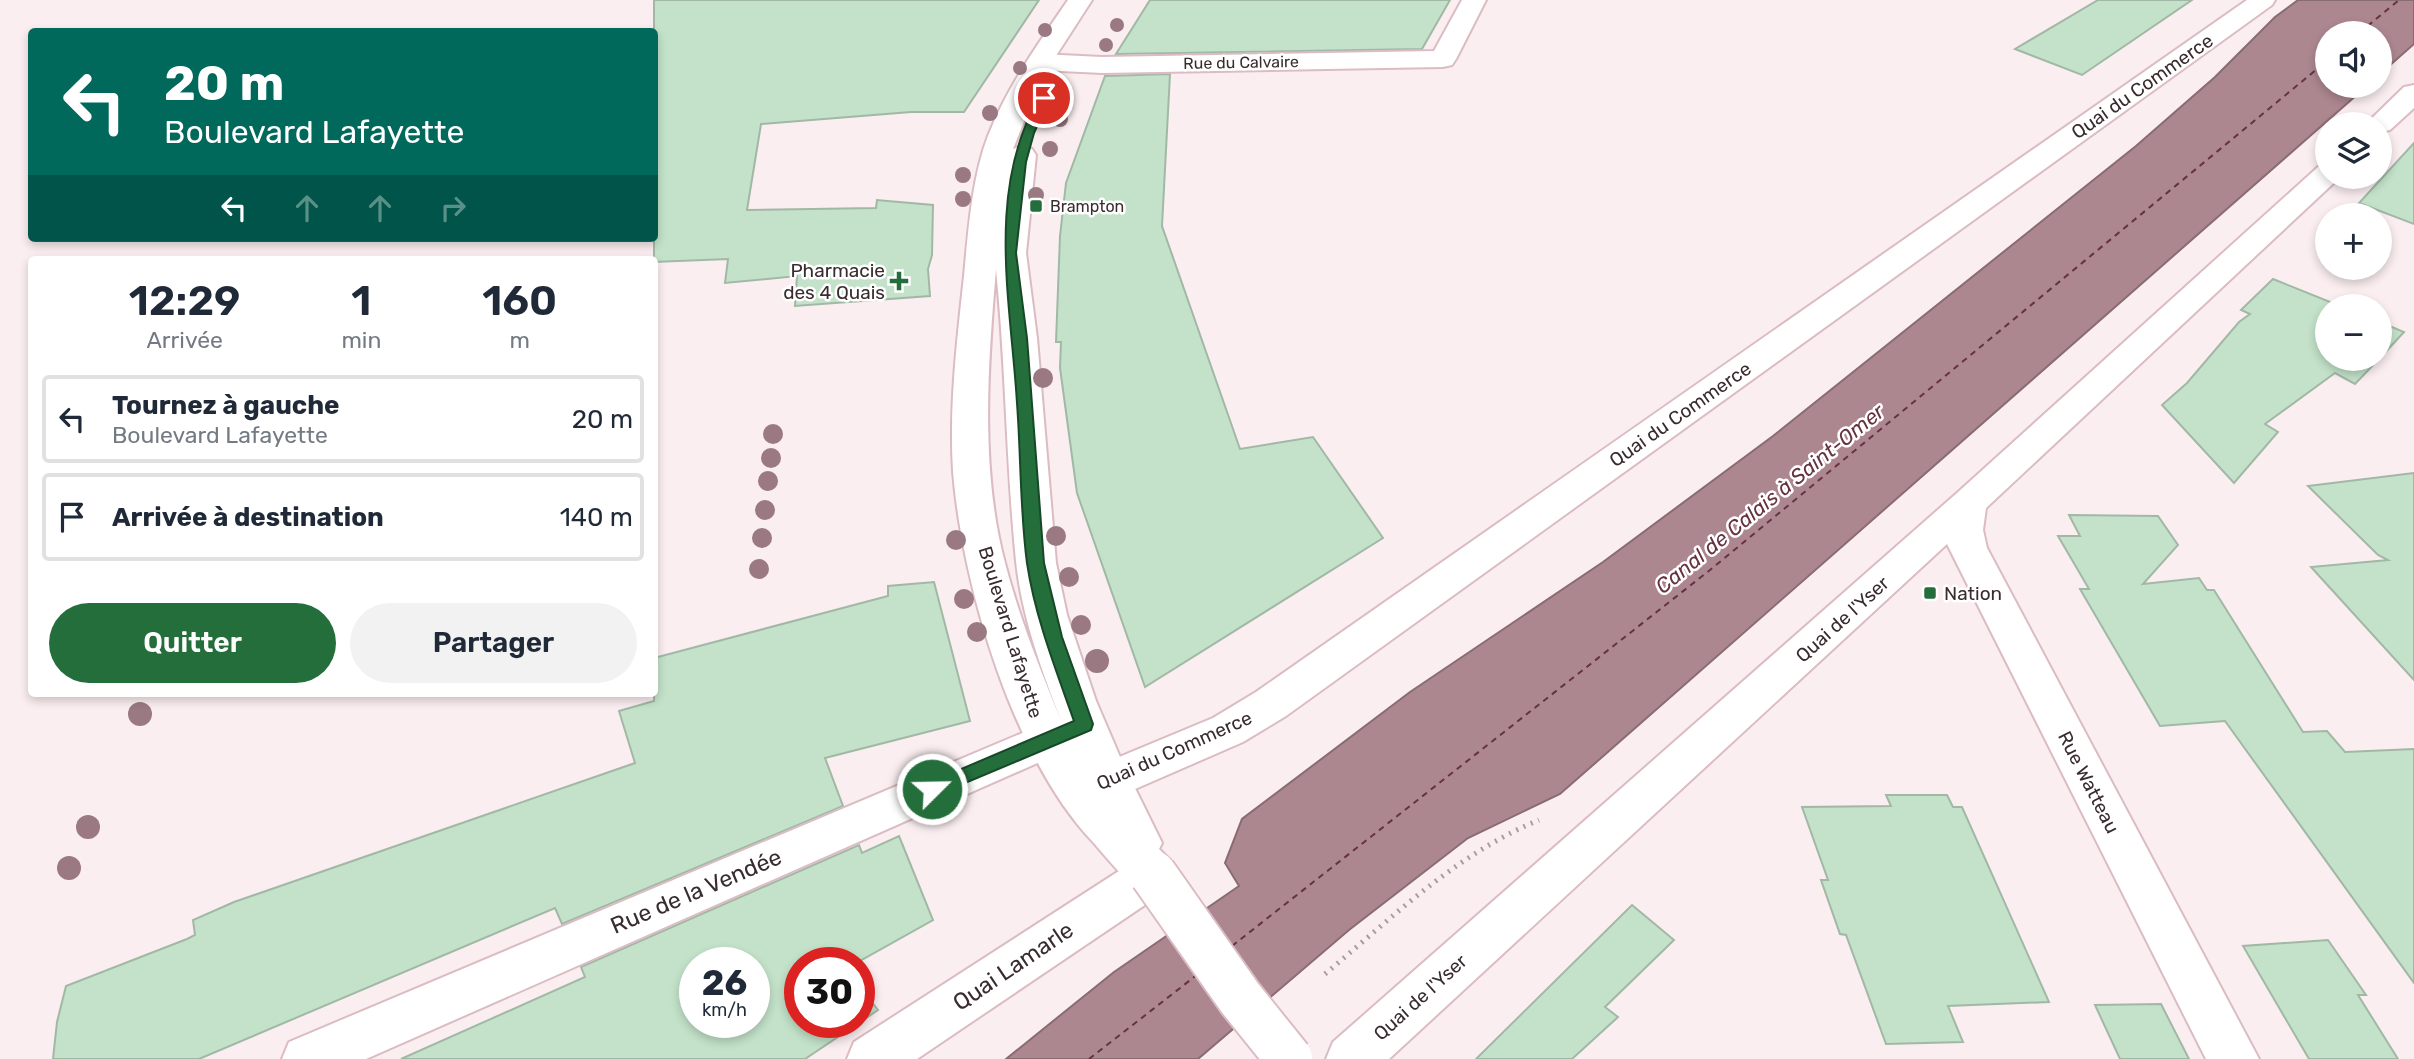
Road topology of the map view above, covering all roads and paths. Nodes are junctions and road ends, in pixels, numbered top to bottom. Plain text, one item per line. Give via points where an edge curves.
1 (1080, 0) edge
2 (1105, 0) edge
3 (1474, 0) edge
4 (2263, 0) edge
5 (1052, 63) junction
6 (2414, 93) edge
7 (2392, 113) edge
8 (2315, 185) edge
9 (1970, 502) junction
10 (1065, 732) junction
11 (1093, 787) junction
12 (1544, 818) dead end
13 (1153, 874) junction
14 (1325, 974) dead end
15 (308, 1059) edge
16 (873, 1059) edge
17 (1289, 1059) edge
18 (1352, 1059) edge
19 (2233, 1059) edge

1 - 5 street, Boulevard Lafayette
2 - 5 street, Boulevard Lafayette
3 - 5 street, Rue du Calvaire via 1443,59
4 - 11 street, Quai du Commerce via 1271,704 1228,730
5 - 10 street, Boulevard Lafayette via 1044,98 1023,148 1010,253 1036,563 1054,637
5 - 10 street, Boulevard Lafayette via 1014,106 1002,133 990,186 974,332 970,429 985,562 1020,670
6 - 7 street
8 - 9 street, Quai de l'Yser
9 - 18 street, Quai de l'Yser
9 - 19 street, Rue Watteau via 1962,533 1968,548
10 - 11 street, Boulevard Lafayette
10 - 15 street, Rue de la Vendée
11 - 13 street, Boulevard Lafayette
12 - 14 path via 1507,833 1457,863
13 - 16 street, Quai Lamarle
13 - 17 street, Boulevard Lafayette, bridge

